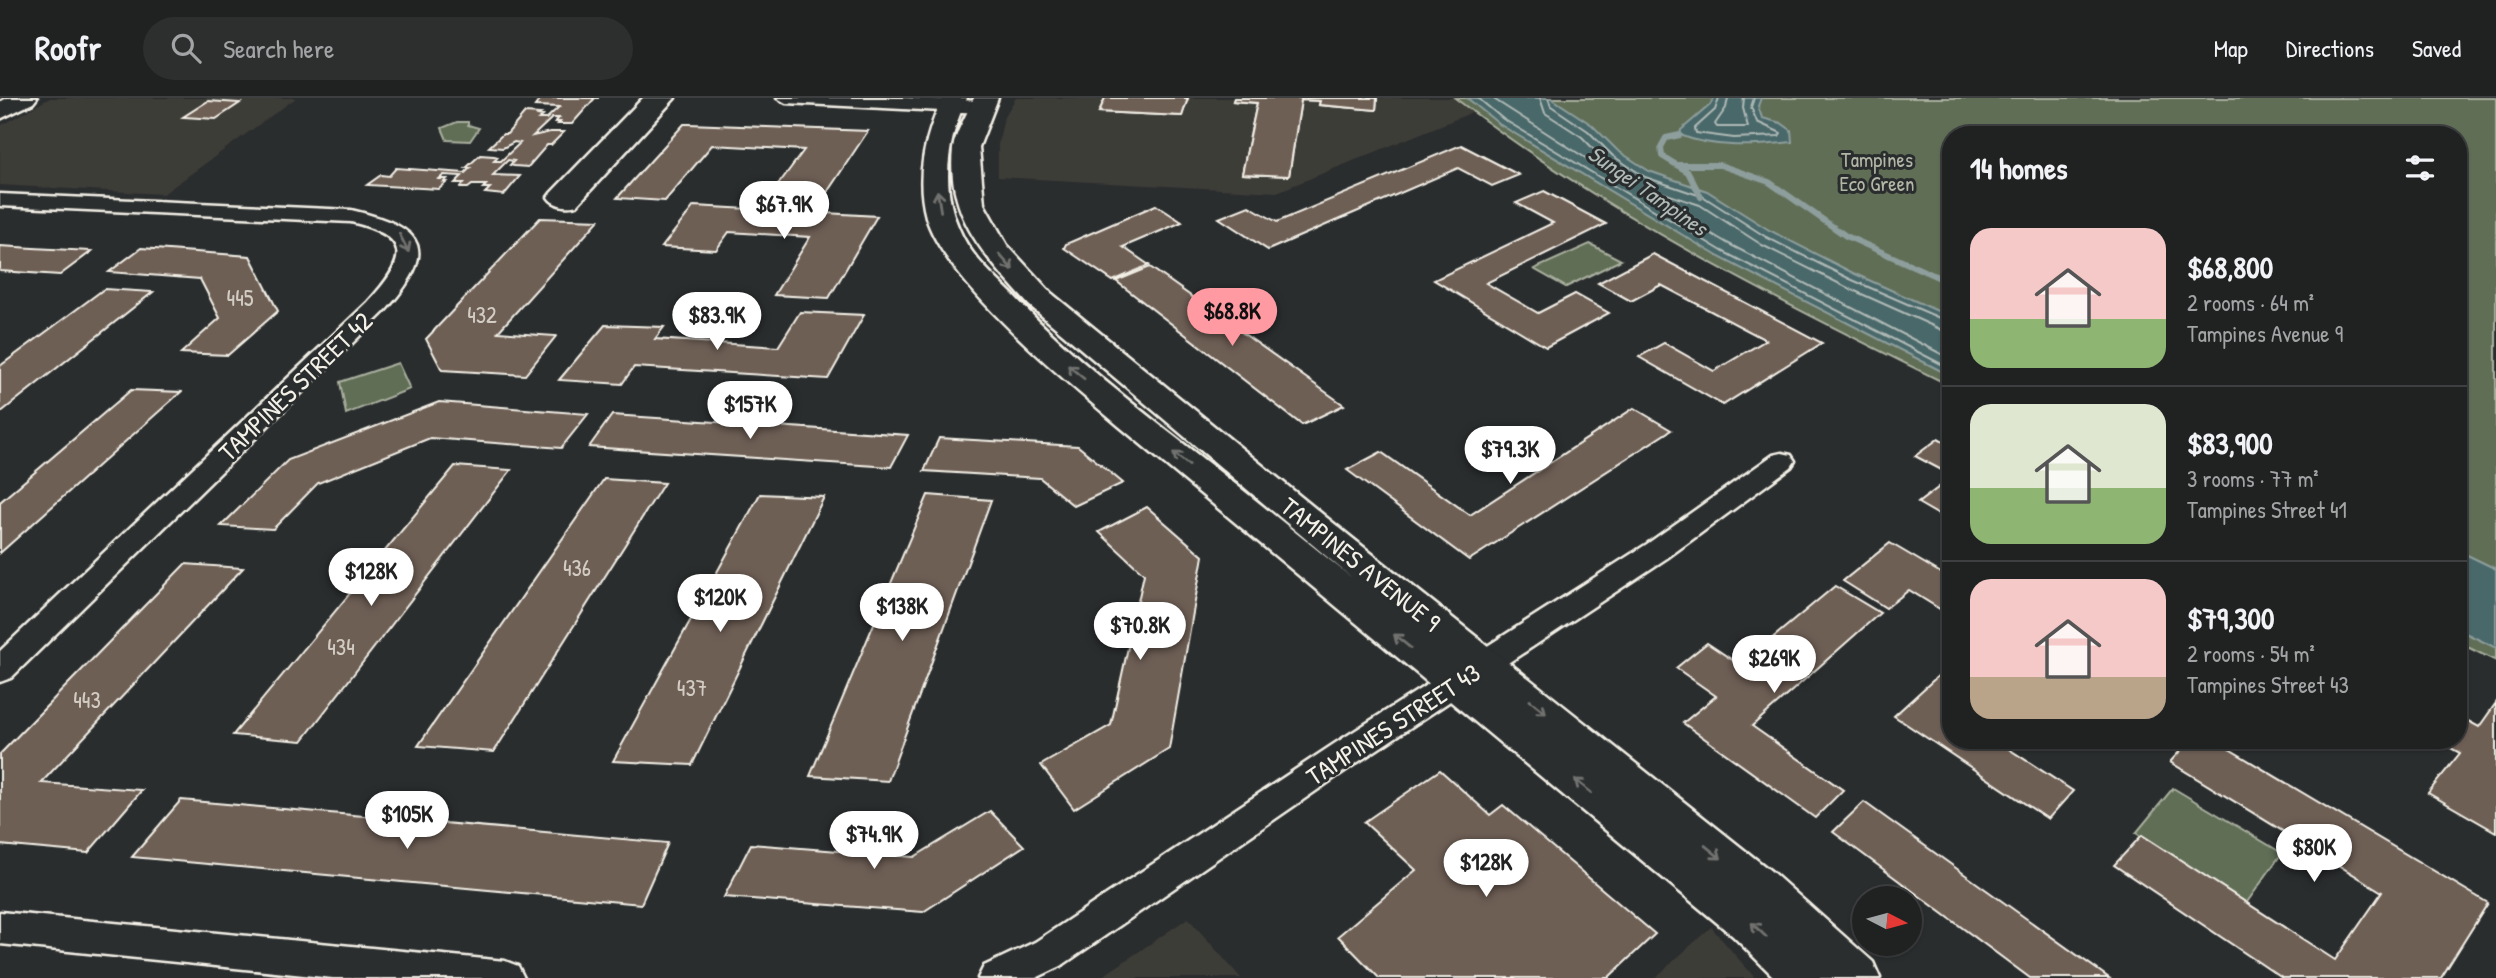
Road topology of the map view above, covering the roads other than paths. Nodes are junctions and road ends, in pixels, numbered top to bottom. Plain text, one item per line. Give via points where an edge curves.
1 (25, 98) edge
2 (653, 98) edge
3 (666, 98) edge
4 (786, 98) edge
5 (963, 101) edge
6 (0, 112) edge
7 (0, 200) edge
8 (196, 210) junction
9 (1782, 461) dead end
10 (0, 656) edge
11 (0, 670) edge
12 (1470, 673) junction
13 (0, 928) edge
14 (505, 978) edge
15 (997, 978) edge
16 (1808, 978) edge
17 (1855, 978) edge

1 - 6 main road
2 - 3 street via 558,197 570,201
4 - 5 street
5 - 12 main road, TAMPINES AVENUE 9 via 970,204 1014,272 1069,326
7 - 8 street, TAMPINES STREET 42
8 - 10 street, TAMPINES STREET 42 via 370,231 387,249 390,272 357,314
8 -> 11 street, TAMPINES STREET 42 via 315,212 373,220 402,236 410,263 384,299
9 - 12 street, TAMPINES STREET 43 via 1657,551
12 - 15 street, TAMPINES STREET 43 via 1048,954
16 -> 12 main road, TAMPINES AVENUE 9
12 -> 17 main road, TAMPINES AVENUE 9 via 1755,886
13 - 14 street

